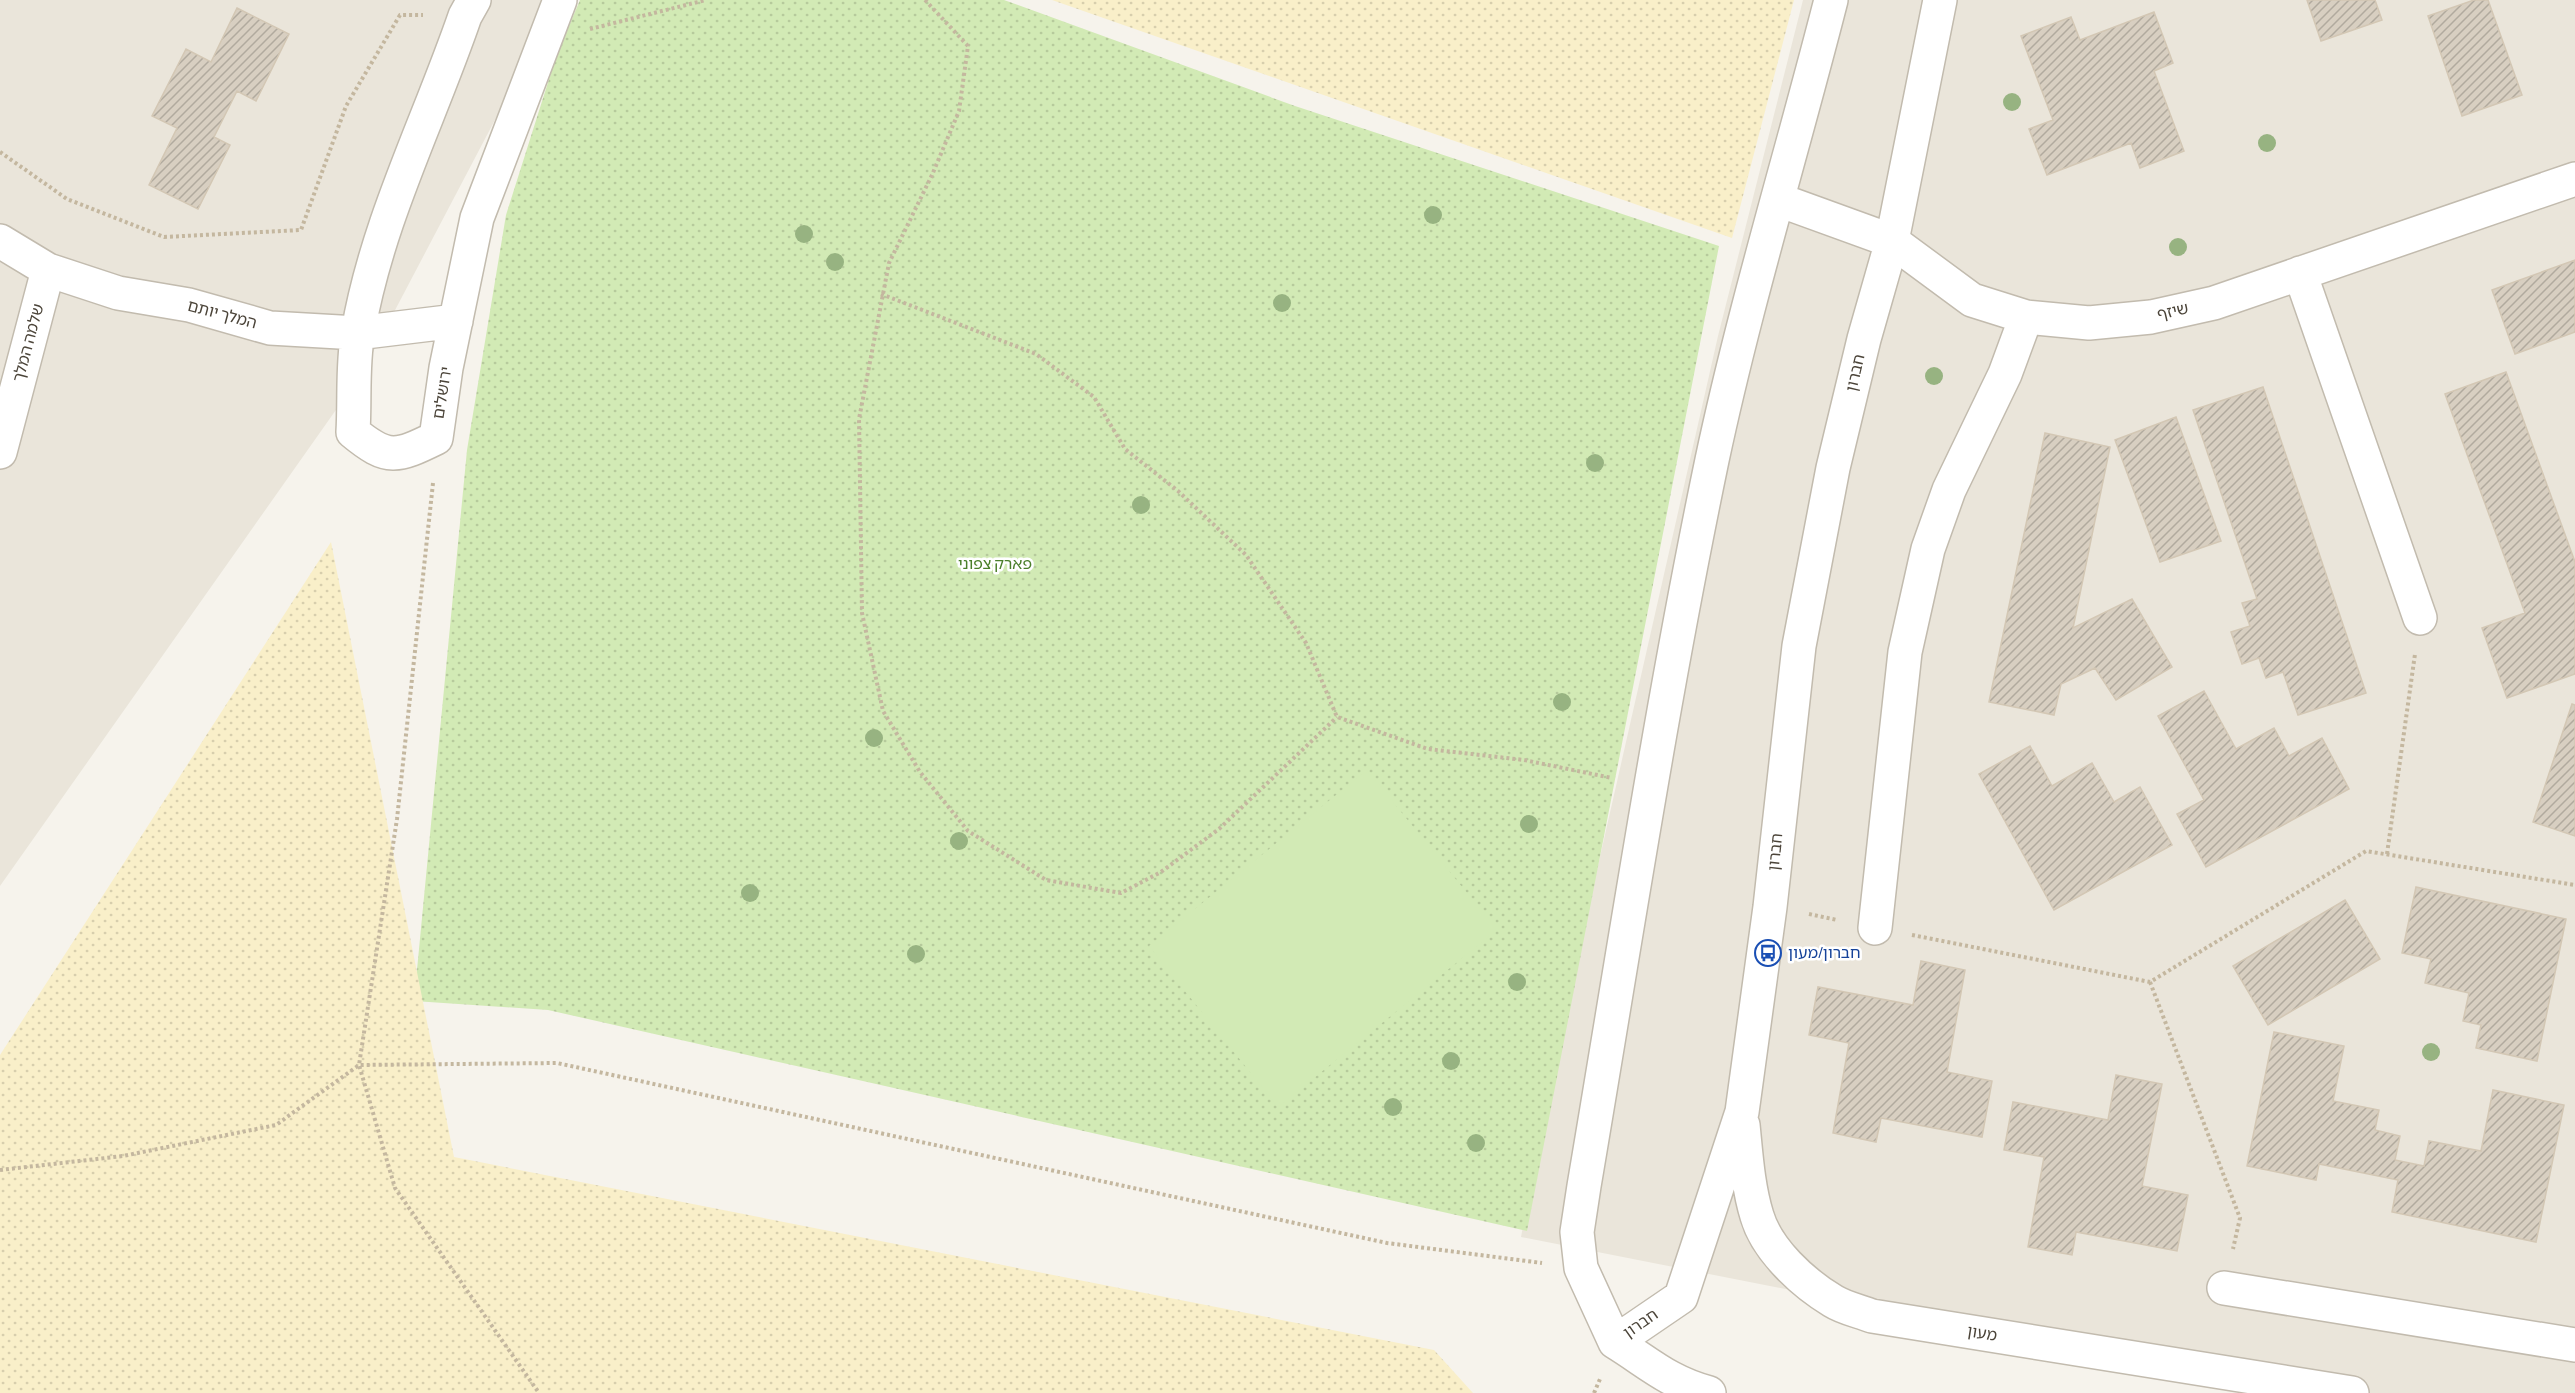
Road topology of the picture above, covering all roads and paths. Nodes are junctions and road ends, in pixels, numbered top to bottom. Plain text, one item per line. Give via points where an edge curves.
1 (560, 0) edge
2 (706, 0) edge
3 (925, 0) edge
4 (1831, 0) edge
5 (1940, 0) edge
6 (469, 8) edge
7 (548, 31) junction
8 (0, 152) edge
9 (2575, 179) edge
10 (1779, 200) junction
11 (0, 241) edge
12 (1892, 241) junction
13 (48, 270) junction
14 (2300, 273) junction
15 (881, 294) junction
16 (2026, 317) junction
17 (456, 321) junction
18 (357, 333) junction
19 (436, 438) junction
20 (0, 452) edge
21 (2420, 618) joint
22 (1337, 717) junction
23 (1652, 784) junction
24 (2387, 854) junction
25 (2575, 885) edge
26 (1770, 907) junction
27 (1875, 928) junction
28 (2150, 982) junction
29 (360, 1065) junction
30 (1742, 1112) junction
31 (0, 1170) edge
32 (1581, 1268) junction
33 (2224, 1288) joint
34 (1615, 1342) junction
35 (2575, 1345) edge
36 (539, 1393) edge
37 (1709, 1393) edge
38 (2352, 1393) edge

1 - 7 street, ירושלים
2 - 7 path via 555,37
3 - 15 path via 968,46 959,111 889,262
4 - 10 street, חברון
5 - 12 street, חברון
6 - 8 path via 400,15 346,106 301,230 164,237 67,199
6 - 18 street, ירושלים via 402,178
7 - 17 street, ירושלים via 477,218
9 - 14 street, שיזף
10 - 12 street, שיזף
10 - 23 street, חברון via 1744,325 1713,459
11 - 13 street, המלך יותם
12 - 16 street, שיזף via 1972,300
12 - 26 street, חברון via 1833,468 1799,646
13 - 18 street, המלך יותם via 118,293 189,305 270,328
13 - 20 street, שלמה המלך
14 - 16 street, שיזף via 2214,303 2151,317 2089,323
14 - 21 street
15 - 22 path via 1036,354 1094,397 1125,449 1178,491 1246,555 1306,644
15 - 22 path via 860,419 862,613 883,711 920,772 968,831 1046,880 1121,894 1161,872 1219,829
16 - 27 street via 2005,374 1949,490 1928,549 1905,652
17 - 18 street, המלך יותם
17 - 19 street, ירושלים
18 - 19 street, ירושלים via 353,432 375,450 394,453 407,452
19 - 29 path via 397,819
21 - 24 path
22 - 23 path via 1428,749 1524,760
23 - 32 street, חברון via 1577,1232
24 - 25 path
24 - 28 path via 2366,851
26 - 27 path
26 - 30 street, חברון
27 - 28 path
28 - 33 path via 2240,1218
29 - 31 path via 276,1125 123,1156
29 - 32 path via 557,1063 1387,1243
29 - 36 path via 395,1188
30 - 34 street, חברון via 1680,1297
30 - 38 street, מעון via 1757,1219 1778,1253 1834,1302 1872,1316
32 - 34 street, חברון
33 - 35 street
34 - 37 street via 1655,1371

